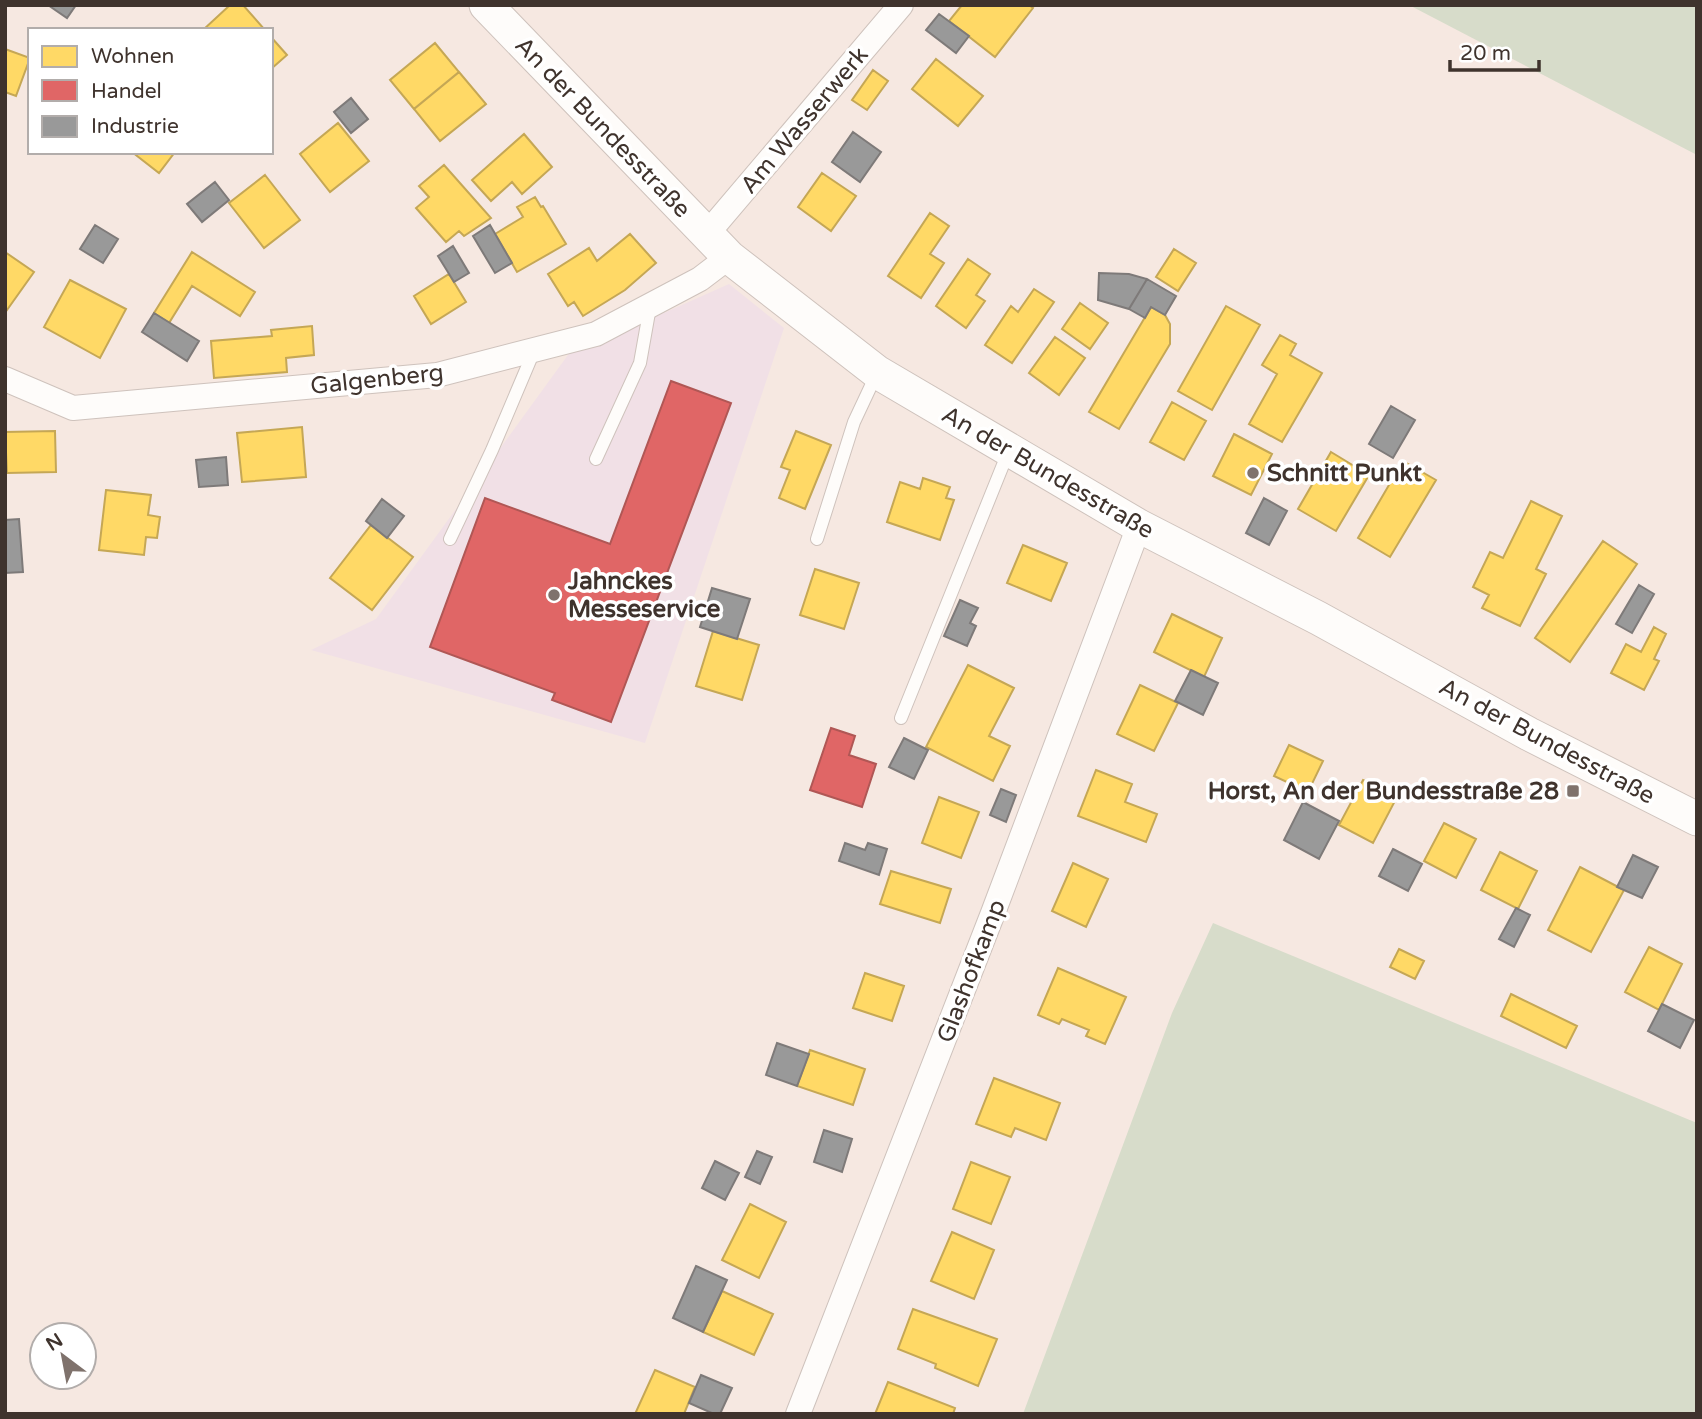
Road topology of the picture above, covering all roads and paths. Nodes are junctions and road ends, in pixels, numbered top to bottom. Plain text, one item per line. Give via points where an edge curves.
1 (486, 5) edge
2 (901, 5) edge
3 (718, 246) junction
4 (650, 306) junction
5 (534, 350) junction
6 (877, 372) junction
7 (5, 379) edge
8 (1009, 449) junction
9 (596, 459) dead end
10 (1139, 527) junction
11 (450, 539) dead end
12 (817, 539) dead end
13 (901, 718) dead end
14 (1697, 819) edge
15 (799, 1414) edge

1 - 3 main road, An der Bundesstraße
2 - 3 street, Am Wasserwerk
3 - 4 street, Galgenberg via 700,279
3 - 6 main road, An der Bundesstraße
4 - 5 street, Galgenberg via 596,334
4 - 9 lane via 640,363
5 - 7 street, Galgenberg via 437,375 73,408
5 - 11 lane
6 - 8 main road, An der Bundesstraße
6 - 12 lane via 854,422
8 - 10 main road, An der Bundesstraße
8 - 13 lane
10 - 14 main road, An der Bundesstraße
10 - 15 street, Glashofkamp

